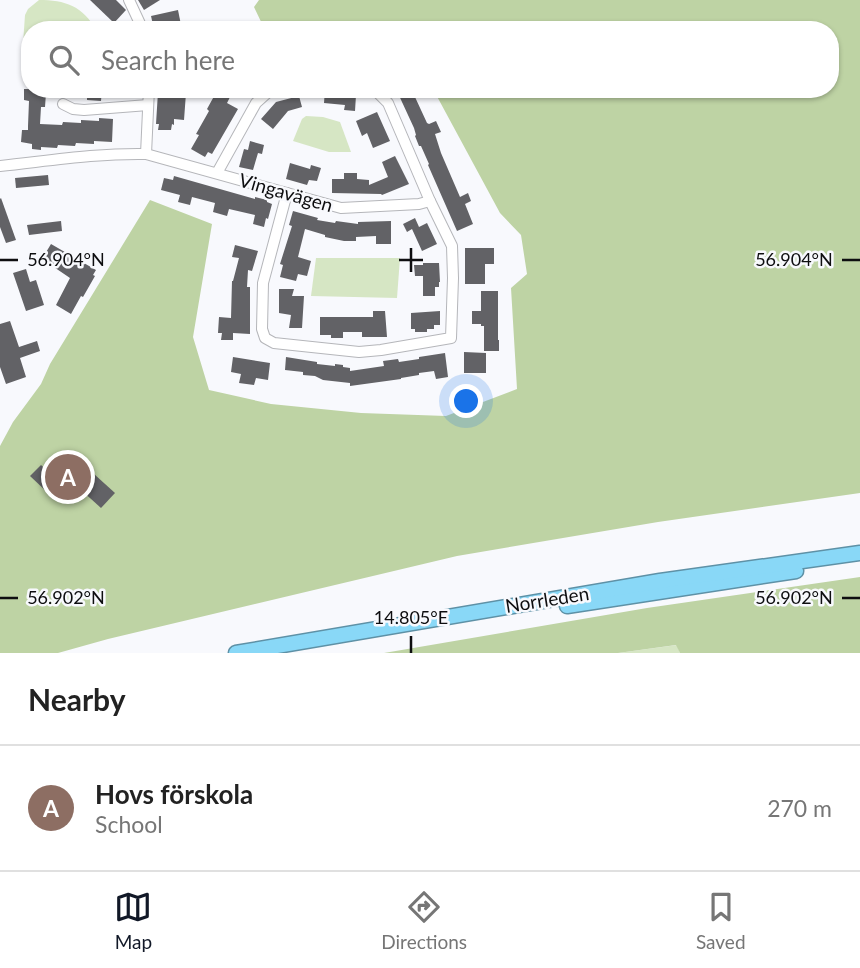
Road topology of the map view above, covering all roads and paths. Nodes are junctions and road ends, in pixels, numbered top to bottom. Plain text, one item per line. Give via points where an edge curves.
1 (129, 0) edge
2 (139, 21) edge
3 (148, 98) edge
4 (262, 98) edge
5 (383, 98) edge
6 (63, 104) dead end
7 (148, 105) junction
8 (146, 154) junction
9 (0, 166) edge
10 (218, 173) junction
11 (287, 193) junction
12 (430, 201) junction
13 (860, 553) edge
14 (860, 562) edge
15 (236, 653) edge
16 (293, 653) edge

1 - 2 street
3 - 7 street
4 - 10 street
5 - 12 street
6 - 7 street via 85,110
7 - 8 street
8 - 9 street, Vingavägen
8 - 10 street, Vingavägen
10 - 11 street, Vingavägen
11 - 12 street, Vingavägen via 341,208
11 - 12 street via 263,283 265,338 274,343 359,352 451,338 452,246
13 - 15 highway, Norrleden via 660,581
14 - 16 highway, Norrleden via 520,613

